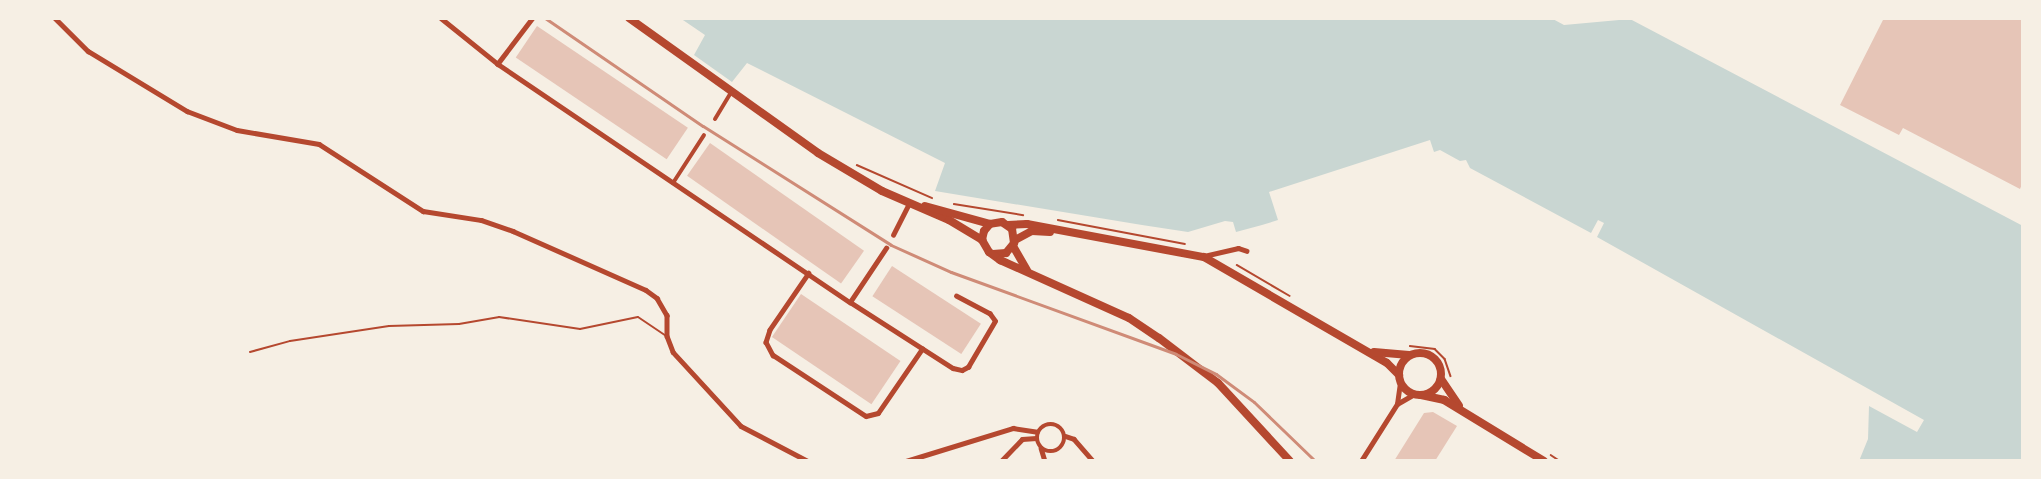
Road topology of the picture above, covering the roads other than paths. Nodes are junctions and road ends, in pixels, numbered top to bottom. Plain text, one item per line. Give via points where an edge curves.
1 (55, 18) edge
2 (441, 18) edge
3 (533, 18) edge
4 (629, 18) edge
5 (498, 64) junction
6 (731, 92) junction
7 (715, 118) dead end
8 (704, 135) dead end
9 (673, 183) junction
10 (909, 204) junction
11 (990, 225) junction
12 (1008, 225) junction
13 (893, 235) dead end
14 (982, 240) junction
15 (1014, 243) junction
16 (886, 248) dead end
17 (1247, 251) dead end
18 (993, 254) junction
19 (1203, 256) junction
20 (1028, 272) junction
21 (809, 273) junction
22 (1236, 274) junction
23 (956, 296) dead end
24 (850, 302) junction
25 (667, 336) junction
26 (922, 349) junction
27 (1366, 351) junction
28 (250, 352) dead end
29 (1411, 355) junction
30 (1400, 379) junction
31 (1441, 379) junction
32 (1418, 395) junction
33 (1396, 404) junction
34 (1469, 416) junction
35 (1037, 435) junction
36 (1065, 436) junction
37 (1041, 448) junction
38 (1547, 458) edge
39 (808, 461) edge
40 (906, 461) edge
41 (1001, 461) edge
42 (1045, 461) edge
43 (1093, 461) edge
44 (1290, 461) edge
45 (1361, 461) edge

1 - 25 street via 88,51 187,111 237,130 319,144 423,211 481,220 513,231 646,290 657,298 667,315
2 - 5 street
3 - 5 street
4 - 6 main road
5 - 9 street
6 - 7 street
6 - 10 main road via 818,153
8 - 9 street
9 - 21 street
10 - 11 main road
10 - 13 street
10 - 14 main road via 949,220
11 - 12 main road
11 - 14 main road
12 - 15 main road
12 - 19 main road via 1027,224
14 - 18 main road
15 - 18 main road via 1002,254
15 - 20 main road
15 - 22 main road via 1028,232 1047,232 1179,254
16 - 24 street
17 - 19 street via 1238,248
18 - 20 main road
19 - 22 main road
20 - 44 main road via 1093,300 1159,338 1218,383
21 - 24 street
21 - 26 street via 770,330 766,342 773,355 866,416 878,413
22 - 27 main road
23 - 26 street via 993,317 992,330 962,370
24 - 26 street
25 - 28 lane via 638,317 580,329 499,317 459,324 389,326 290,341
25 - 39 street via 674,352 741,426
27 - 29 main road
27 - 30 main road
29 - 30 main road via 1402,363
29 - 31 main road via 1431,355 1440,366
30 - 32 main road
30 - 33 street
31 - 32 main road via 1434,390
31 - 34 main road via 1453,400
32 - 33 street
32 - 34 main road via 1437,397
33 - 45 street
34 - 38 main road
35 - 36 street via 1043,425 1055,424
35 - 37 street
35 - 40 street via 1013,428
35 - 41 street via 1022,439
36 - 37 street via 1059,450
36 - 43 street via 1074,439
37 - 42 street

